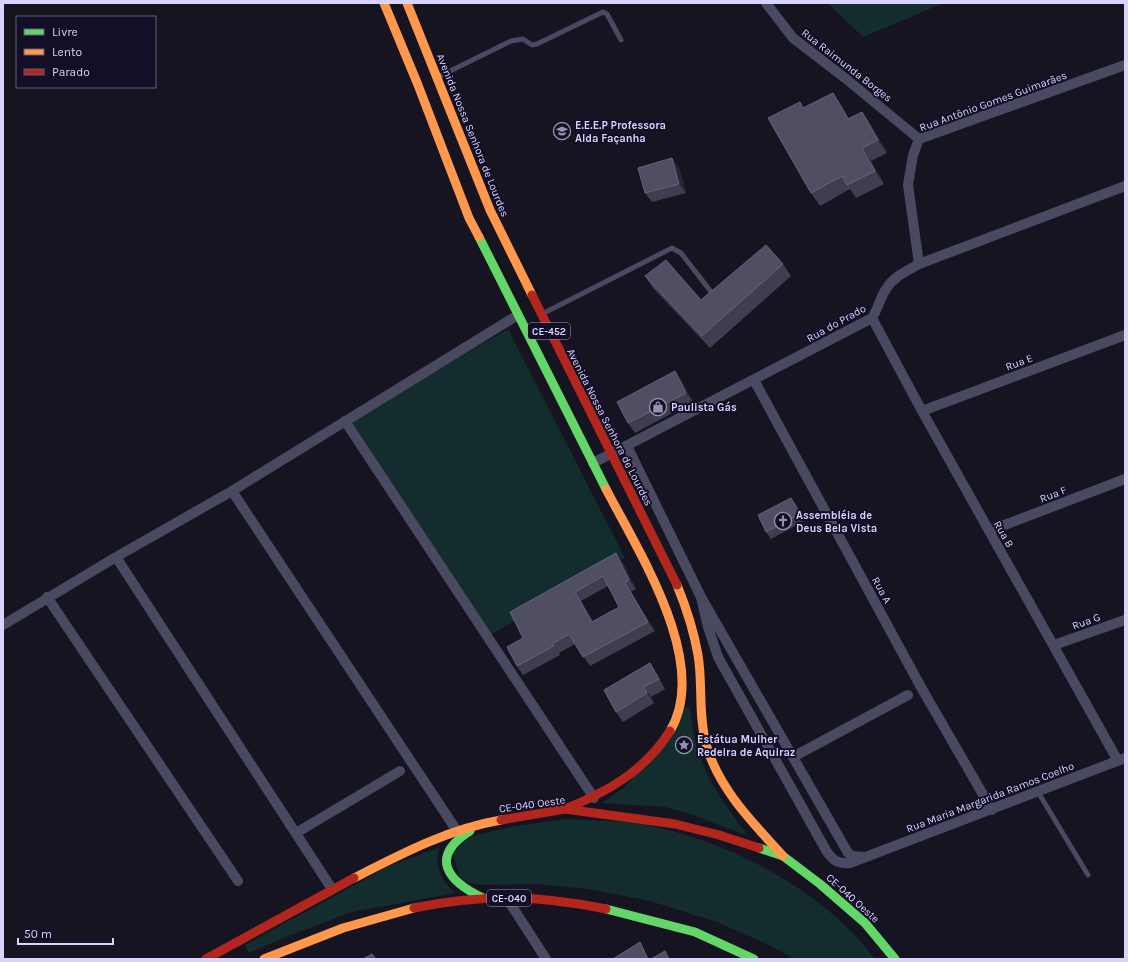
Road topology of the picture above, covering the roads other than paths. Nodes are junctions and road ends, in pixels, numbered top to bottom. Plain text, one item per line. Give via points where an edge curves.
1 (384, 3) edge
2 (407, 3) edge
3 (766, 3) edge
4 (621, 40) dead end
5 (1125, 66) edge
6 (436, 78) junction
7 (919, 139) junction
8 (1125, 186) edge
9 (919, 264) junction
10 (712, 294) edge
11 (541, 314) junction
12 (518, 315) junction
13 (872, 318) junction
14 (1125, 335) edge
15 (754, 380) junction
16 (922, 411) junction
17 (345, 421) junction
18 (627, 446) junction
19 (611, 454) junction
20 (593, 463) junction
21 (1125, 479) edge
22 (232, 491) junction
23 (989, 531) junction
24 (116, 557) junction
25 (47, 597) junction
26 (702, 597) junction
27 (1125, 620) edge
28 (3, 625) edge
29 (1054, 645) junction
30 (908, 695) dead end
31 (793, 757) junction
32 (1121, 759) edge
33 (400, 771) dead end
34 (1038, 792) junction
35 (594, 798) junction
36 (565, 810) junction
37 (992, 810) junction
38 (489, 822) junction
39 (457, 831) junction
40 (296, 833) junction
41 (783, 856) junction
42 (864, 857) junction
43 (1088, 875) dead end
44 (238, 881) dead end
45 (332, 889) junction
46 (506, 897) junction
47 (483, 898) junction
48 (864, 923) junction
49 (206, 959) edge
50 (264, 959) edge
51 (546, 959) edge
52 (754, 959) edge
53 (885, 959) edge
54 (895, 959) edge

1 - 12 main road, CE-452 via 469,218
2 - 6 main road, Avenida Nossa Senhora de Lourdes / CE-452
3 - 7 street, Rua Raimunda Borges via 793,38
4 - 6 lane via 607,14 603,12 536,44 532,45 523,39 511,41
5 - 7 street, Rua Antônio Gomes Guimarães
6 - 11 main road, Avenida Nossa Senhora de Lourdes / CE-452 via 490,210
7 - 9 street, Rua Antônio Gomes Guimarães via 913,155 908,184
8 - 9 street, Rua do Prado
9 - 13 street, Rua do Prado via 897,276 890,283
10 - 11 lane via 681,253 672,248
11 - 19 main road, Avenida Nossa Senhora de Lourdes / CE-452
12 - 17 street
12 - 20 main road, CE-452
13 - 15 street, Rua do Prado
13 - 16 street, Rua B
14 - 16 street, Rua E
15 - 18 street, Rua do Prado
15 - 37 street, Rua A via 922,689
16 - 23 street, Rua B
17 - 22 street
17 - 35 street
18 - 19 street, Rua do Prado
18 - 26 street
19 - 20 street, Rua do Prado
19 - 41 main road, Avenida Nossa Senhora de Lourdes / CE-452 via 685,605 698,656 701,721 714,766 747,816
20 - 35 main road, CE-452 via 665,605 679,653 683,678 682,698 676,719 664,741 648,761 631,776
21 - 23 street, Rua F
22 - 24 street
22 - 39 street
23 - 29 street, Rua B
24 - 25 street
24 - 40 street
25 - 28 street
25 - 44 street
26 - 31 street
26 - 42 street, Rua Maria Margarida Ramos Coelho via 718,657 827,852 840,864
27 - 29 street, Rua G
29 - 32 street, Rua B
30 - 31 street
31 - 42 street via 848,853
32 - 34 street, Rua Maria Margarida Ramos Coelho
33 - 40 street
34 - 37 street, Rua Maria Margarida Ramos Coelho
34 - 43 lane
35 - 36 main road, CE-452
36 - 38 main road, CE-040 Oeste
36 - 41 main road, CE-040 Oeste via 675,824
37 - 42 street, Rua Maria Margarida Ramos Coelho
38 - 39 main road, CE-040 Oeste
38 - 47 main road via 455,840 446,856 446,865 454,881 461,888
39 - 45 main road, CE-040 Oeste via 415,848
40 - 45 street
41 - 48 main road, CE-040 Oeste via 820,884
45 - 49 main road, CE-040 Oeste
46 - 47 main road, CE-040
46 - 51 street
46 - 52 main road, CE-040 via 595,906 682,928
47 - 50 main road, CE-040 via 450,901 361,922 312,938
48 - 53 main road
48 - 54 main road, CE-040 Oeste

